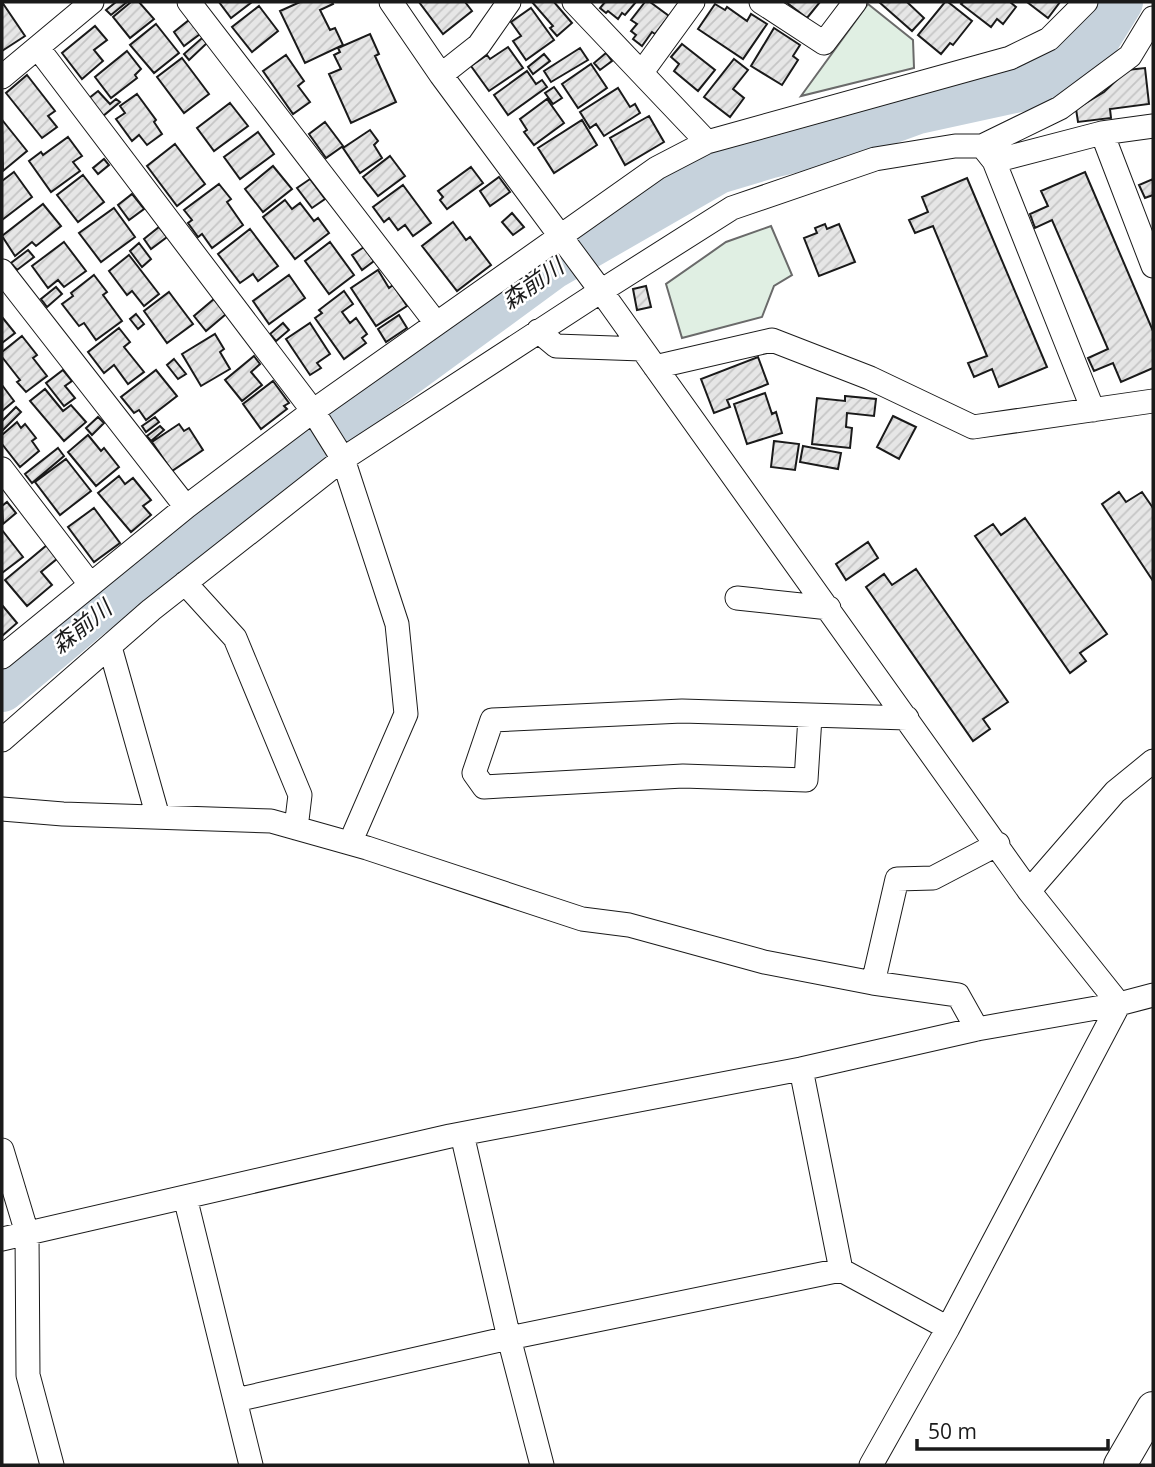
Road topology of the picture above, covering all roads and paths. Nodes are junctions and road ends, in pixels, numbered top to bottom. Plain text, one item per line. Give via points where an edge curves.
1 (92, 2) edge
2 (190, 2) edge
3 (391, 2) edge
4 (509, 2) edge
5 (574, 2) edge
6 (693, 2) edge
7 (761, 2) edge
8 (855, 2) edge
9 (1086, 2) edge
10 (1153, 18) edge
11 (38, 48) junction
12 (1153, 53) edge
13 (1130, 57) junction
14 (642, 72) junction
15 (441, 75) junction
16 (2, 77) edge
17 (1153, 126) edge
18 (1102, 133) junction
19 (707, 142) junction
20 (988, 153) junction
21 (559, 236) junction
22 (1153, 266) edge
23 (2, 271) edge
24 (601, 290) junction
25 (436, 323) junction
26 (538, 331) junction
27 (649, 358) junction
28 (1153, 401) edge
29 (1093, 410) junction
30 (313, 411) junction
31 (343, 459) junction
32 (2, 469) edge
33 (186, 507) junction
34 (185, 583) junction
35 (90, 584) junction
36 (737, 598) dead end
37 (829, 608) junction
38 (110, 647) junction
39 (2, 657) edge
40 (810, 716) junction
41 (907, 718) junction
42 (2, 740) edge
43 (1153, 761) edge
44 (2, 809) edge
45 (158, 817) junction
46 (296, 828) junction
47 (350, 843) junction
48 (998, 844) junction
49 (1029, 891) junction
50 (873, 983) junction
51 (1153, 995) edge
52 (1119, 1004) junction
53 (977, 1029) junction
54 (801, 1069) junction
55 (462, 1134) junction
56 (2, 1150) edge
57 (185, 1197) junction
58 (27, 1233) junction
59 (2, 1239) edge
60 (841, 1270) junction
61 (948, 1328) junction
62 (509, 1338) junction
63 (236, 1400) junction
64 (1152, 1416) edge
65 (52, 1465) edge
66 (251, 1465) edge
67 (542, 1465) edge
68 (871, 1465) edge
69 (1120, 1465) edge

1 - 11 street
2 - 25 street
3 - 15 street
4 - 15 street via 479,45
5 - 14 street
6 - 14 street
7 - 8 street via 824,43
9 - 19 street via 1049,39 1010,58
10 - 13 street
11 - 16 street
11 - 30 street
12 - 13 street
13 - 20 street
14 - 19 street
15 - 21 street
17 - 18 street
18 - 20 street
18 - 22 street
19 - 21 street via 657,167
20 - 24 street via 955,146 875,159 732,208
20 - 29 street
21 - 24 street
21 - 25 street
23 - 33 street
24 - 26 street
24 - 27 street
25 - 30 street
26 - 27 street via 556,346
26 - 31 street
27 - 29 street via 772,340 870,378 973,427
27 - 37 street
28 - 29 street
30 - 31 street
30 - 33 street
31 - 34 street
31 - 47 street via 397,624 406,714
32 - 35 street
33 - 35 street
34 - 38 street
34 - 46 street via 235,638 300,795
35 - 39 street
36 - 37 street
37 - 41 street
38 - 42 street
38 - 45 street
40 - 40 street via 682,711 492,720 474,774 484,787 683,776 806,780
40 - 41 street
41 - 48 street
43 - 49 street via 1115,792
44 - 45 street
45 - 46 street via 271,821
46 - 47 street
47 - 50 street via 582,919 629,925 764,962
48 - 49 street
48 - 50 street via 933,878 897,879
49 - 52 street
50 - 53 street via 958,995
51 - 52 street
52 - 53 street
52 - 61 street
53 - 54 street
54 - 55 street
54 - 60 street
55 - 57 street
55 - 62 street
56 - 58 street
57 - 58 street
57 - 63 street
58 - 59 street
58 - 65 street via 27,1375
60 - 61 street
60 - 62 street
61 - 68 street
62 - 63 street
62 - 67 street
63 - 66 street
64 - 69 street

